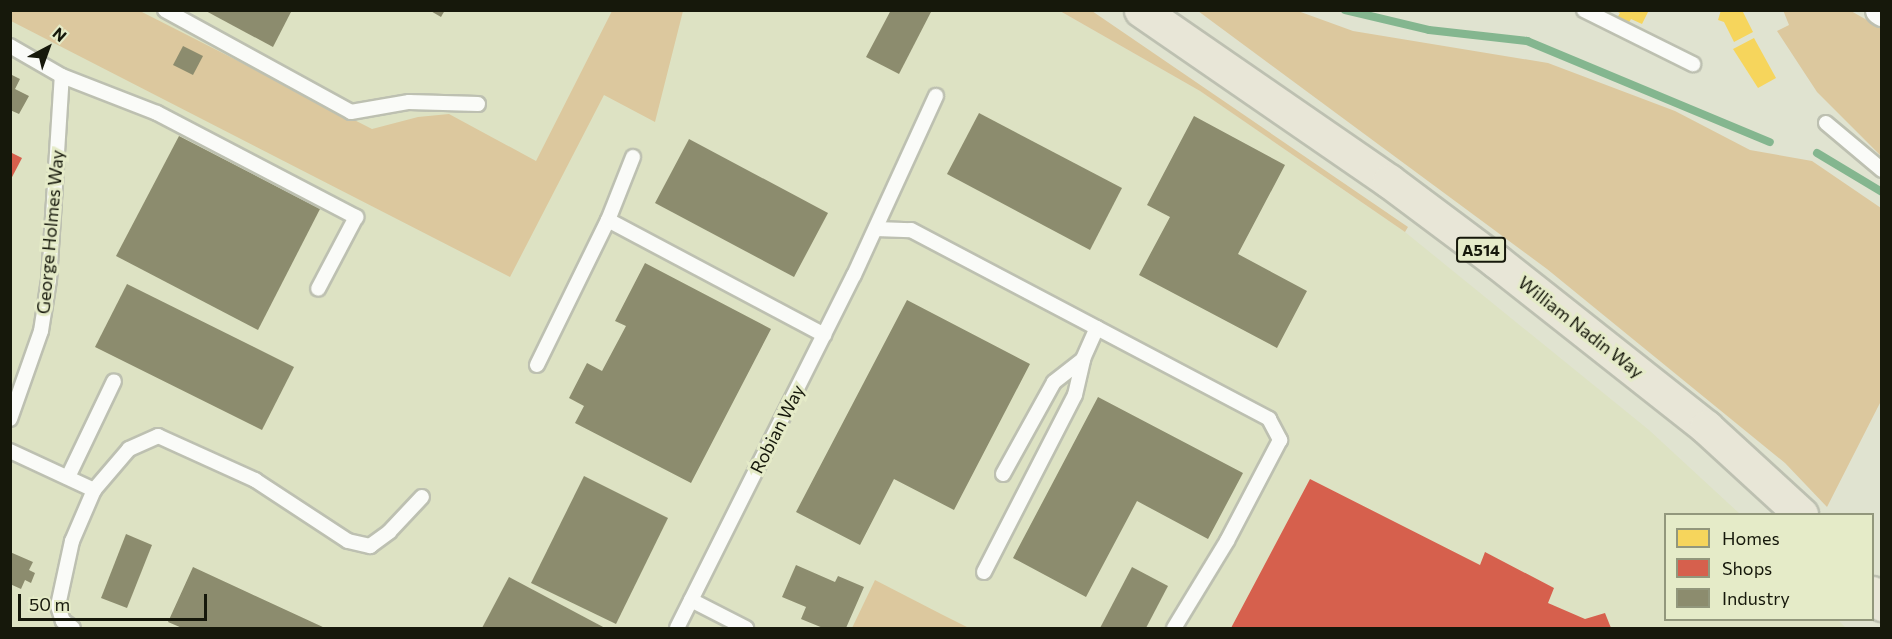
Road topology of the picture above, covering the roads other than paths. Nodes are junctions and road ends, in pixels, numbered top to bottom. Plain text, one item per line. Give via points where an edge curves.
1 (165, 10) edge
2 (1141, 10) edge
3 (1584, 10) edge
4 (10, 46) edge
5 (1693, 64) dead end
6 (62, 76) junction
7 (936, 96) dead end
8 (478, 104) dead end
9 (1826, 123) dead end
10 (633, 157) dead end
11 (1881, 170) edge
12 (608, 220) junction
13 (876, 229) junction
14 (318, 289) dead end
15 (1097, 328) junction
16 (824, 335) junction
17 (1083, 359) junction
18 (537, 365) dead end
19 (114, 381) dead end
20 (16, 392) edge
21 (10, 420) edge
22 (10, 451) edge
23 (1003, 474) dead end
24 (68, 477) junction
25 (94, 489) junction
26 (422, 497) dead end
27 (1800, 513) edge
28 (984, 572) dead end
29 (691, 600) junction
30 (73, 628) edge
31 (677, 628) edge
32 (746, 628) edge
33 (1174, 628) edge

1 - 8 lane via 351,112 409,102
2 - 27 main road, William Nadin Way / A514 via 1343,148 1496,261 1706,427
3 - 5 lane
4 - 6 lane
6 - 14 lane via 157,113 356,217
6 - 20 lane, George Holmes Way via 49,280 41,331
7 - 13 lane, Robian Way
9 - 11 lane
10 - 12 lane
12 - 16 lane
12 - 18 lane
13 - 15 lane via 911,230
13 - 16 lane, Robian Way
15 - 17 lane
15 - 33 lane via 1269,419 1280,440 1227,542
16 - 29 lane, Robian Way
17 - 23 lane via 1054,382
17 - 28 lane via 1075,395
19 - 24 lane
20 - 21 lane, George Holmes Way
22 - 24 lane
24 - 25 lane
25 - 26 lane via 129,449 158,436 255,480 348,541 370,546
25 - 30 lane via 72,541 58,606 63,621
29 - 31 lane, Robian Way
29 - 32 lane

